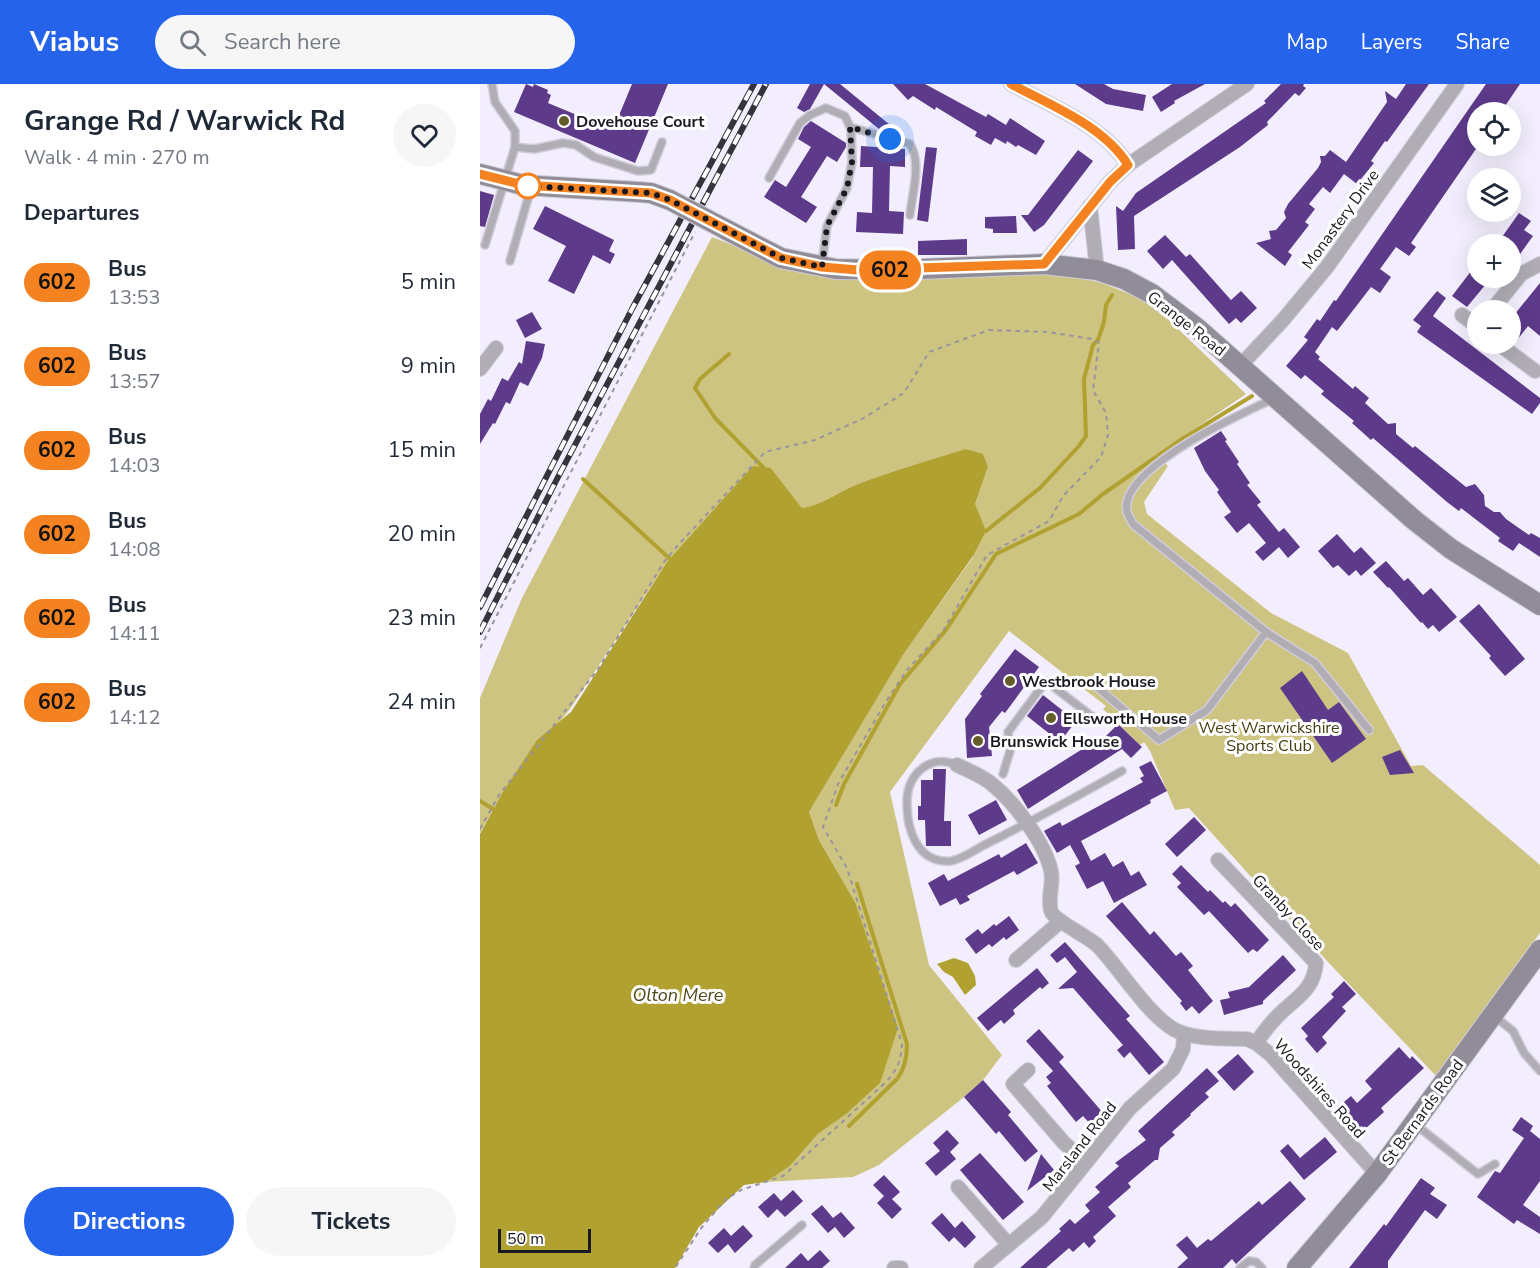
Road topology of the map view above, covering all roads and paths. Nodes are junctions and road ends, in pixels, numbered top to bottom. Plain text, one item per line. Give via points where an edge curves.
1 (492, 84) edge
2 (1011, 84) edge
3 (1247, 84) edge
4 (1457, 84) edge
5 (850, 127) junction
6 (662, 142) dead end
7 (515, 147) junction
8 (1128, 165) junction
9 (480, 174) edge
10 (769, 178) dead end
11 (504, 182) junction
12 (531, 186) junction
13 (1090, 206) junction
14 (910, 215) dead end
15 (698, 227) dead end
16 (485, 245) dead end
17 (510, 261) dead end
18 (1044, 264) junction
19 (1540, 264) edge
20 (822, 267) junction
21 (1097, 270) junction
22 (1500, 300) edge
23 (1462, 315) dead end
24 (1467, 319) edge
25 (1099, 343) dead end
26 (496, 348) dead end
27 (1512, 354) edge
28 (1240, 366) junction
29 (480, 369) edge
30 (1535, 371) dead end
31 (1275, 398) junction
32 (1540, 605) edge
33 (1266, 632) junction
34 (480, 648) edge
35 (1097, 687) dead end
36 (1094, 718) dead end
37 (1369, 730) dead end
38 (957, 765) joint
39 (1122, 771) dead end
40 (1003, 774) joint
41 (995, 786) junction
42 (1028, 824) junction
43 (480, 829) edge
44 (1218, 860) dead end
45 (1061, 921) junction
46 (1540, 951) edge
47 (1016, 960) dead end
48 (1493, 1015) junction
49 (1184, 1034) junction
50 (1256, 1042) junction
51 (1028, 1070) dead end
52 (1540, 1071) edge
53 (1413, 1124) junction
54 (1086, 1162) junction
55 (1495, 1164) dead end
56 (1377, 1174) junction
57 (958, 1187) dead end
58 (802, 1225) dead end
59 (1008, 1244) junction
60 (754, 1268) edge
61 (894, 1268) edge
62 (901, 1268) edge
63 (981, 1268) edge
64 (1240, 1268) edge
65 (1262, 1268) edge
66 (1298, 1268) edge

1 - 7 lane via 495,102 515,131
2 - 8 street via 1090,128
3 - 8 street
4 - 28 street, Monastery Drive via 1327,267
5 - 10 lane via 845,116 826,108 810,115 800,123
5 - 14 lane via 909,144 914,151
5 - 20 lane via 849,179 827,226
6 - 7 lane via 651,170 638,171 594,157 576,145
7 - 11 lane
8 - 13 street
9 - 11 street, Grange Road
11 - 12 street, Grange Road
11 - 16 lane
12 - 17 lane
12 - 20 street, Grange Road, bridge via 651,193 781,258
13 - 18 street
13 - 21 street
15 - 34 path
18 - 20 street, Grange Road via 858,270
18 - 21 street, Grange Road
19 - 22 street via 1521,274
21 - 28 street, Grange Road via 1152,294
23 - 24 street
25 - 43 path via 1048,332 989,330 929,352 904,393 870,414 815,440 765,452 664,562 598,669 499,795
26 - 29 street
27 - 30 street
28 - 31 street, Grange Road
31 - 32 street, Grange Road via 1414,520 1469,562
31 - 33 lane via 1217,425 1143,475 1126,504 1133,524
33 - 35 lane via 1207,710 1159,740
33 - 37 lane via 1315,663
36 - 40 lane via 1046,681 1008,732 1010,751
38 - 41 street
38 - 42 lane via 939,761 927,764 912,780 908,819 920,850 952,861
39 - 42 lane
40 - 41 street
41 - 42 street
42 - 45 street via 1048,859 1052,912
44 - 50 street, Granby Close via 1316,963 1310,985
45 - 47 street
45 - 49 street, Woodshires Road via 1098,945 1158,1016
46 - 48 street, St Bernards Road
48 - 52 lane via 1513,1031 1524,1053
48 - 53 street, St Bernards Road
49 - 50 street, Woodshires Road
49 - 54 street, Marsland Road via 1183,1048 1173,1070 1130,1108
50 - 56 street, Woodshires Road
51 - 54 street via 1012,1084
53 - 55 lane via 1478,1174
53 - 56 street, St Bernards Road
54 - 59 street, Marsland Road via 1042,1217
56 - 66 street, St Bernards Road
57 - 59 street
58 - 60 lane
59 - 63 street, Marsland Road
61 - 62 street
64 - 65 lane via 1249,1261

